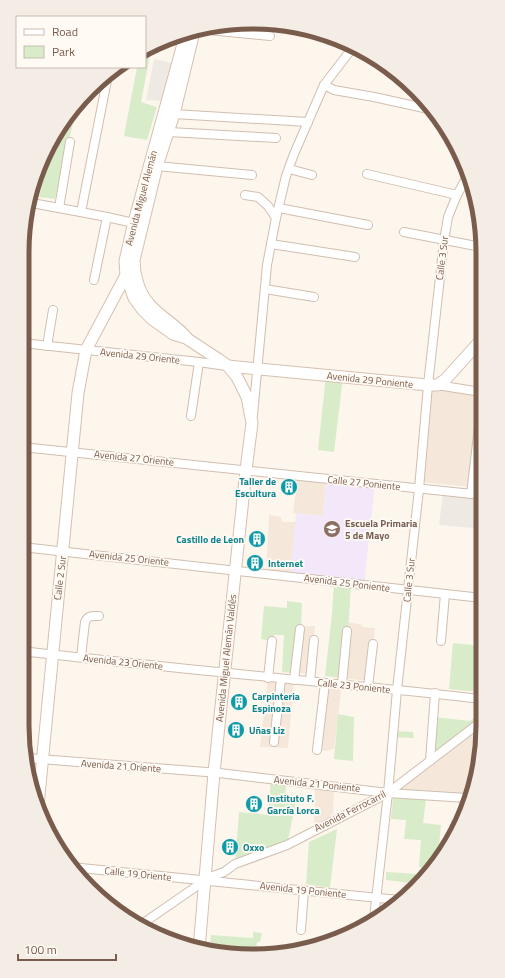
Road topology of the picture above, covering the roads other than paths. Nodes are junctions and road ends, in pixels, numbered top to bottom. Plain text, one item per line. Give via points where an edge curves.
1 (221, 31) edge
2 (270, 36) dead end
3 (193, 38) edge
4 (184, 40) edge
5 (350, 51) edge
6 (106, 83) edge
7 (324, 85) junction
8 (423, 108) edge
9 (174, 114) junction
10 (308, 122) junction
11 (169, 132) junction
12 (276, 138) dead end
13 (70, 142) dead end
14 (157, 166) junction
15 (289, 168) junction
16 (367, 174) dead end
17 (252, 175) dead end
18 (312, 175) dead end
19 (464, 182) edge
20 (245, 195) dead end
21 (457, 195) junction
22 (35, 203) edge
23 (59, 208) junction
24 (279, 208) junction
25 (81, 212) junction
26 (107, 217) junction
27 (276, 218) junction
28 (138, 224) junction
29 (368, 224) dead end
30 (404, 232) dead end
31 (444, 241) junction
32 (271, 244) junction
33 (476, 246) edge
34 (355, 257) dead end
35 (130, 271) junction
36 (94, 280) dead end
37 (265, 289) junction
38 (314, 297) dead end
39 (54, 310) dead end
40 (29, 344) edge
41 (47, 346) junction
42 (476, 346) edge
43 (86, 350) junction
44 (199, 362) junction
45 (228, 366) junction
46 (258, 369) junction
47 (433, 385) junction
48 (476, 391) edge
49 (191, 416) dead end
50 (252, 423) junction
51 (29, 448) edge
52 (73, 452) junction
53 (246, 470) junction
54 (476, 470) edge
55 (419, 489) junction
56 (471, 494) junction
57 (476, 494) edge
58 (29, 548) edge
59 (64, 551) junction
60 (235, 570) junction
61 (408, 590) junction
62 (445, 594) junction
63 (476, 597) edge
64 (99, 616) dead end
65 (300, 629) dead end
66 (347, 631) dead end
67 (314, 640) dead end
68 (441, 640) dead end
69 (272, 641) dead end
70 (372, 644) dead end
71 (29, 653) edge
72 (52, 655) junction
73 (81, 657) junction
74 (225, 673) junction
75 (268, 678) junction
76 (282, 679) junction
77 (294, 680) junction
78 (310, 682) junction
79 (325, 683) junction
80 (342, 684) junction
81 (368, 687) junction
82 (397, 690) junction
83 (435, 693) junction
84 (476, 698) edge
85 (476, 726) edge
86 (274, 742) dead end
87 (317, 750) dead end
88 (32, 759) edge
89 (42, 760) junction
90 (430, 761) junction
91 (214, 773) junction
92 (39, 791) edge
93 (388, 792) junction
94 (464, 798) edge
95 (80, 868) edge
96 (206, 880) junction
97 (304, 890) junction
98 (376, 898) junction
99 (393, 899) edge
100 (375, 913) edge
101 (146, 921) edge
102 (301, 930) dead end
103 (201, 943) edge

1 - 2 street
3 - 9 main road, Avenida Miguel Alemán
4 - 28 main road, Avenida Miguel Alemán
5 - 7 street, Avenida Miguel Alemán Valdés
6 - 25 street
7 - 8 street via 334,90
7 - 10 street, Avenida Miguel Alemán Valdés
9 - 10 street
9 - 11 main road, Avenida Miguel Alemán
10 - 15 street, Avenida Miguel Alemán Valdés
11 - 12 street
11 - 14 main road, Avenida Miguel Alemán
13 - 23 street
14 - 17 street
14 - 28 main road, Avenida Miguel Alemán
15 - 18 street
15 - 24 street, Avenida Miguel Alemán Valdés
16 - 21 street
19 - 21 street, Calle 3 Sur
20 - 27 street via 258,197
21 - 31 street, Calle 3 Sur via 448,217
22 - 23 street
23 - 25 street
24 - 27 street, Avenida Miguel Alemán Valdés
24 - 29 street
25 - 26 street
26 - 28 street
26 - 36 street
27 - 32 street, Avenida Miguel Alemán Valdés
28 - 35 main road, Avenida Miguel Alemán via 134,260
30 - 31 street
31 - 33 street
31 - 47 street, Calle 3 Sur
32 - 34 street
32 - 37 street, Avenida Miguel Alemán Valdés
35 - 43 main road, Calle 2 Sur
35 - 45 main road, Avenida Miguel Alemán via 134,298 152,319
37 - 38 street
37 - 46 street, Avenida Miguel Alemán Valdés
39 - 41 street
40 - 41 street, Avenida 29 Oriente
41 - 43 street, Avenida 29 Oriente
42 - 47 main road via 446,380
43 - 44 street, Avenida 29 Oriente
43 - 52 main road, Calle 2 Sur via 78,393
44 - 45 street, Avenida 29 Oriente
44 - 49 street
45 - 46 main road, Avenida 29 Oriente
45 - 50 main road, Avenida Miguel Alemán via 247,397
46 - 47 main road, Avenida 29 Poniente
46 - 50 street, Avenida Miguel Alemán Valdés
47 - 48 street, Avenida 29 Poniente
47 - 55 street, Calle 3 Sur
50 - 53 main road, Avenida Miguel Alemán Valdés
51 - 52 street, Avenida 27 Oriente
52 - 53 street, Avenida 27 Oriente
52 - 59 main road, Calle 2 Sur
53 - 55 street, Calle 27 Poniente
53 - 60 main road, Avenida Miguel Alemán Valdés
54 - 56 street
55 - 56 street, Calle 27 Poniente
55 - 61 street, Calle 3 Sur
56 - 57 street, Calle 27 Poniente
58 - 59 street, Avenida 25 Oriente
59 - 60 street, Avenida 25 Oriente
59 - 72 main road, Calle 2 Sur
60 - 61 street, Avenida 25 Poniente
60 - 74 main road, Avenida Miguel Alemán Valdés
61 - 62 street, Avenida 25 Poniente
61 - 82 street, Calle 3 Sur
62 - 63 street, Avenida 25 Poniente
62 - 68 street
64 - 73 street via 91,616 85,622
65 - 77 street
66 - 80 street
67 - 78 street
69 - 75 street
70 - 81 street
71 - 72 street, Avenida 23 Oriente
72 - 73 street, Avenida 23 Oriente
72 - 89 main road, Calle 2 Sur
73 - 74 street, Avenida 23 Oriente
74 - 75 street, Calle 23 Poniente
74 - 91 main road, Avenida Miguel Alemán Valdés
75 - 76 street, Calle 23 Poniente
76 - 77 street, Calle 23 Poniente
76 - 86 street
77 - 78 street, Calle 23 Poniente
78 - 79 street, Calle 23 Poniente
79 - 80 street, Calle 23 Poniente
79 - 87 street
80 - 81 street, Calle 23 Poniente
81 - 82 street, Calle 23 Poniente
82 - 83 street, Calle 23 Poniente
82 - 93 street, Calle 3 Sur
83 - 84 street, Calle 23 Poniente
83 - 90 street
85 - 90 street, Avenida Ferrocarril
88 - 89 street, Avenida 21 Oriente
89 - 91 street, Avenida 21 Oriente
89 - 92 main road, Calle 2 Sur
90 - 93 street, Avenida Ferrocarril
91 - 93 street, Avenida 21 Poniente
91 - 96 main road, Avenida Miguel Alemán Valdés
93 - 94 street, Avenida 21 Poniente
93 - 96 street, Avenida Ferrocarril via 287,845 246,859
93 - 98 street, Calle 3 Sur
95 - 96 street, Calle 19 Oriente
96 - 97 street, Avenida 19 Poniente
96 - 101 street, Avenida Ferrocarril
96 - 103 main road, Avenida Miguel Alemán Valdés
97 - 98 street, Avenida 19 Poniente
97 - 102 street
98 - 99 street, Avenida 19 Poniente
98 - 100 street, Calle 3 Sur

